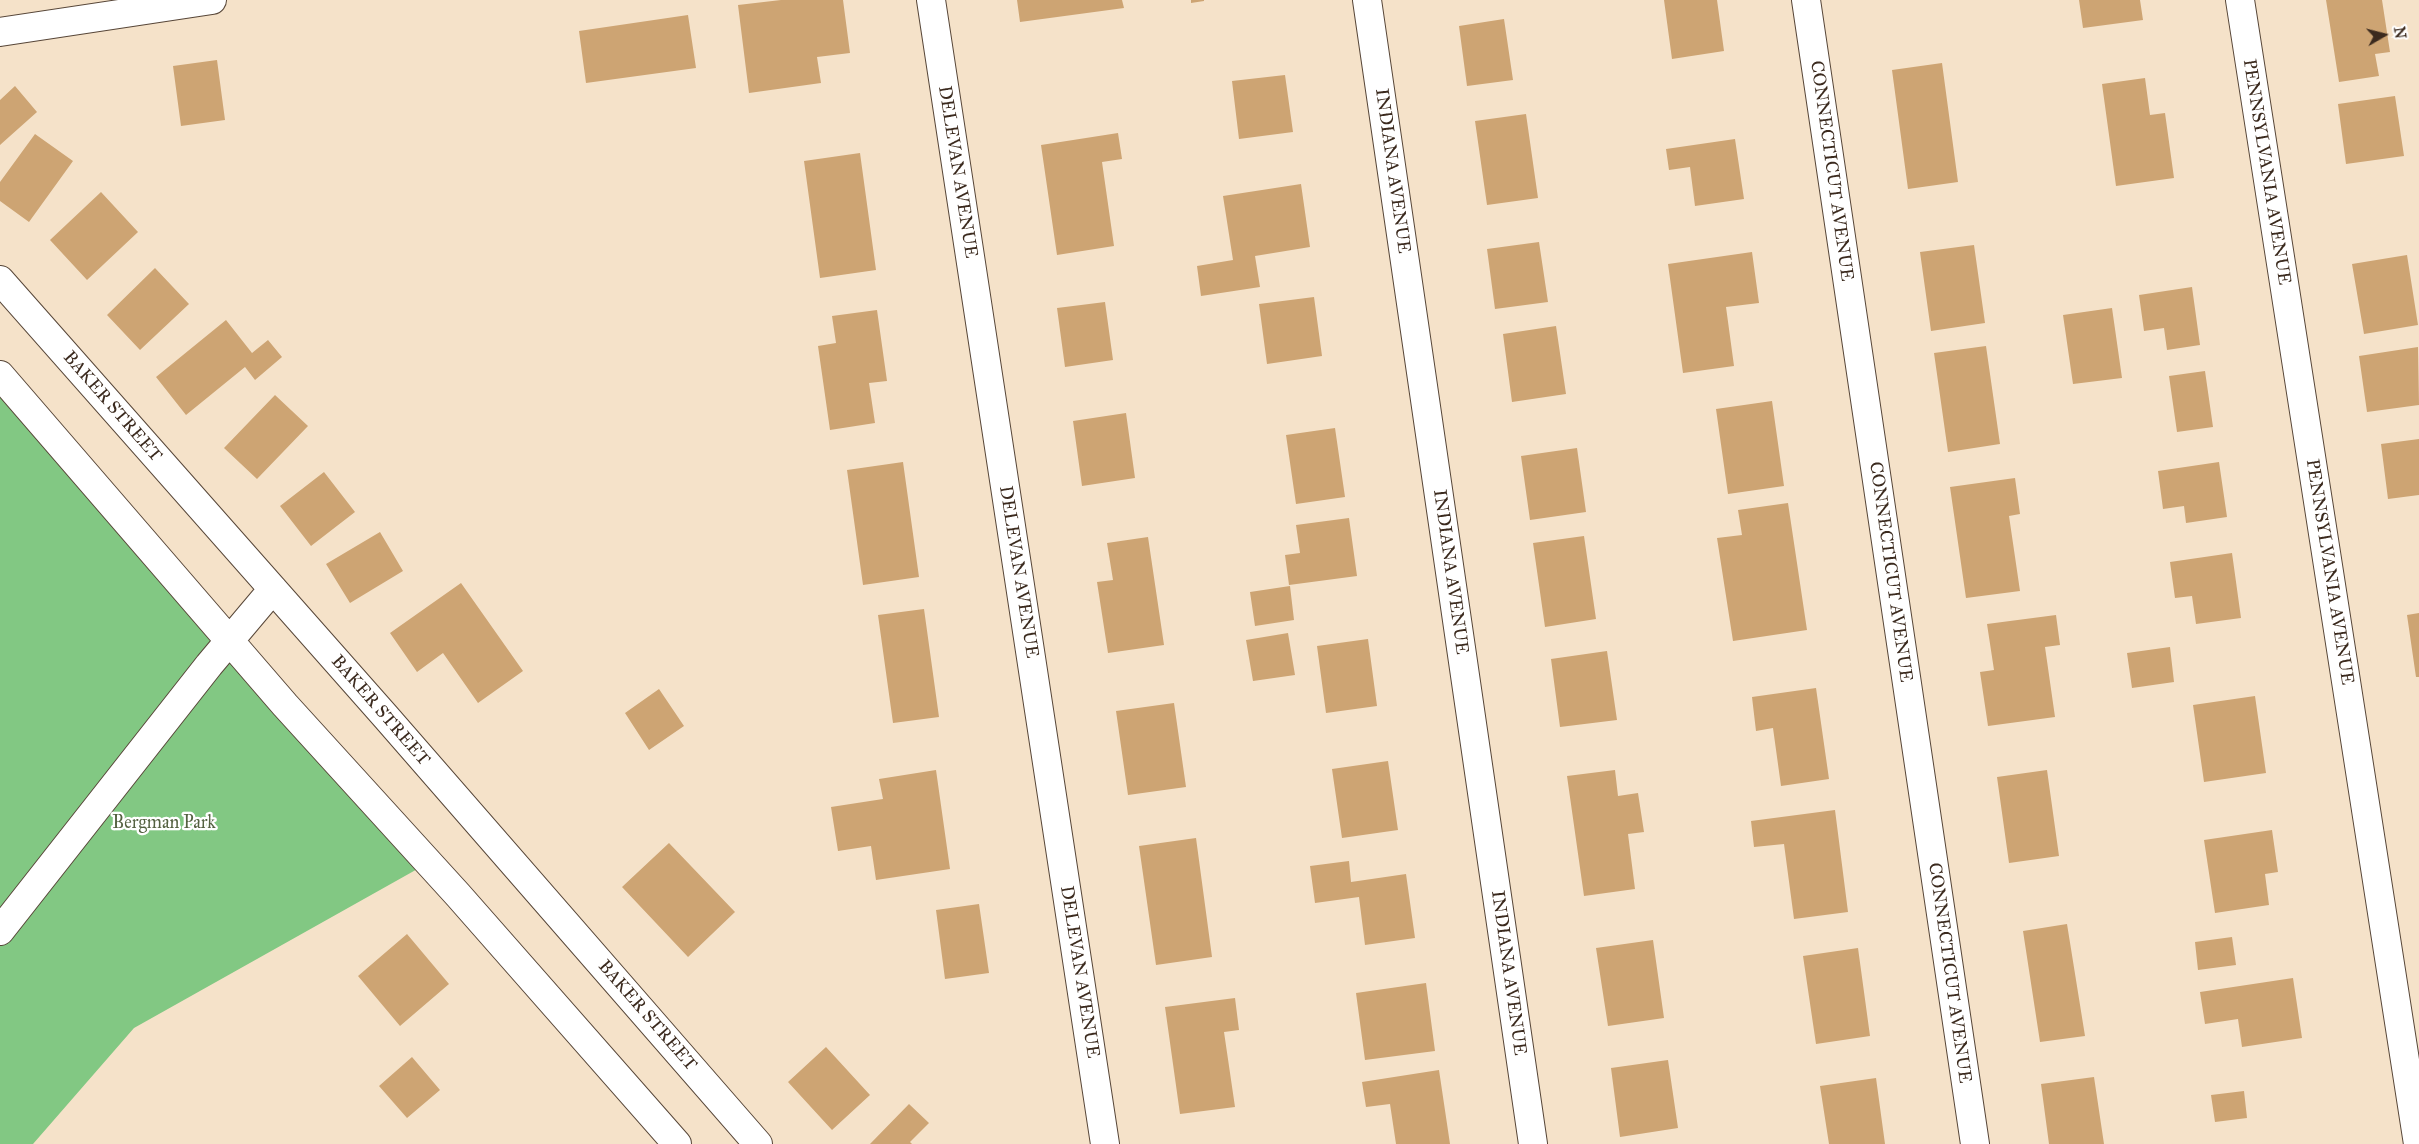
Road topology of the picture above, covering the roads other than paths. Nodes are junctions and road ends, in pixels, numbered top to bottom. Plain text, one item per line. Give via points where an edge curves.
1 (212, 0) edge
2 (931, 0) edge
3 (1367, 0) edge
4 (1806, 0) edge
5 (2240, 0) edge
6 (0, 32) edge
7 (0, 280) edge
8 (0, 375) edge
9 (273, 589) junction
10 (230, 642) junction
11 (0, 931) edge
12 (677, 1144) edge
13 (758, 1144) edge
14 (1105, 1144) edge
15 (1533, 1144) edge
16 (1975, 1144) edge
17 (2418, 1144) edge

1 - 6 street
2 - 14 street, DELEVAN AVENUE
3 - 15 street, INDIANA AVENUE
4 - 16 street, CONNECTICUT AVENUE
5 - 17 street, PENNSYLVANIA AVENUE
7 - 9 street, BAKER STREET
8 - 10 street
9 - 10 street
9 - 13 street, BAKER STREET
10 - 11 street
10 - 12 street

